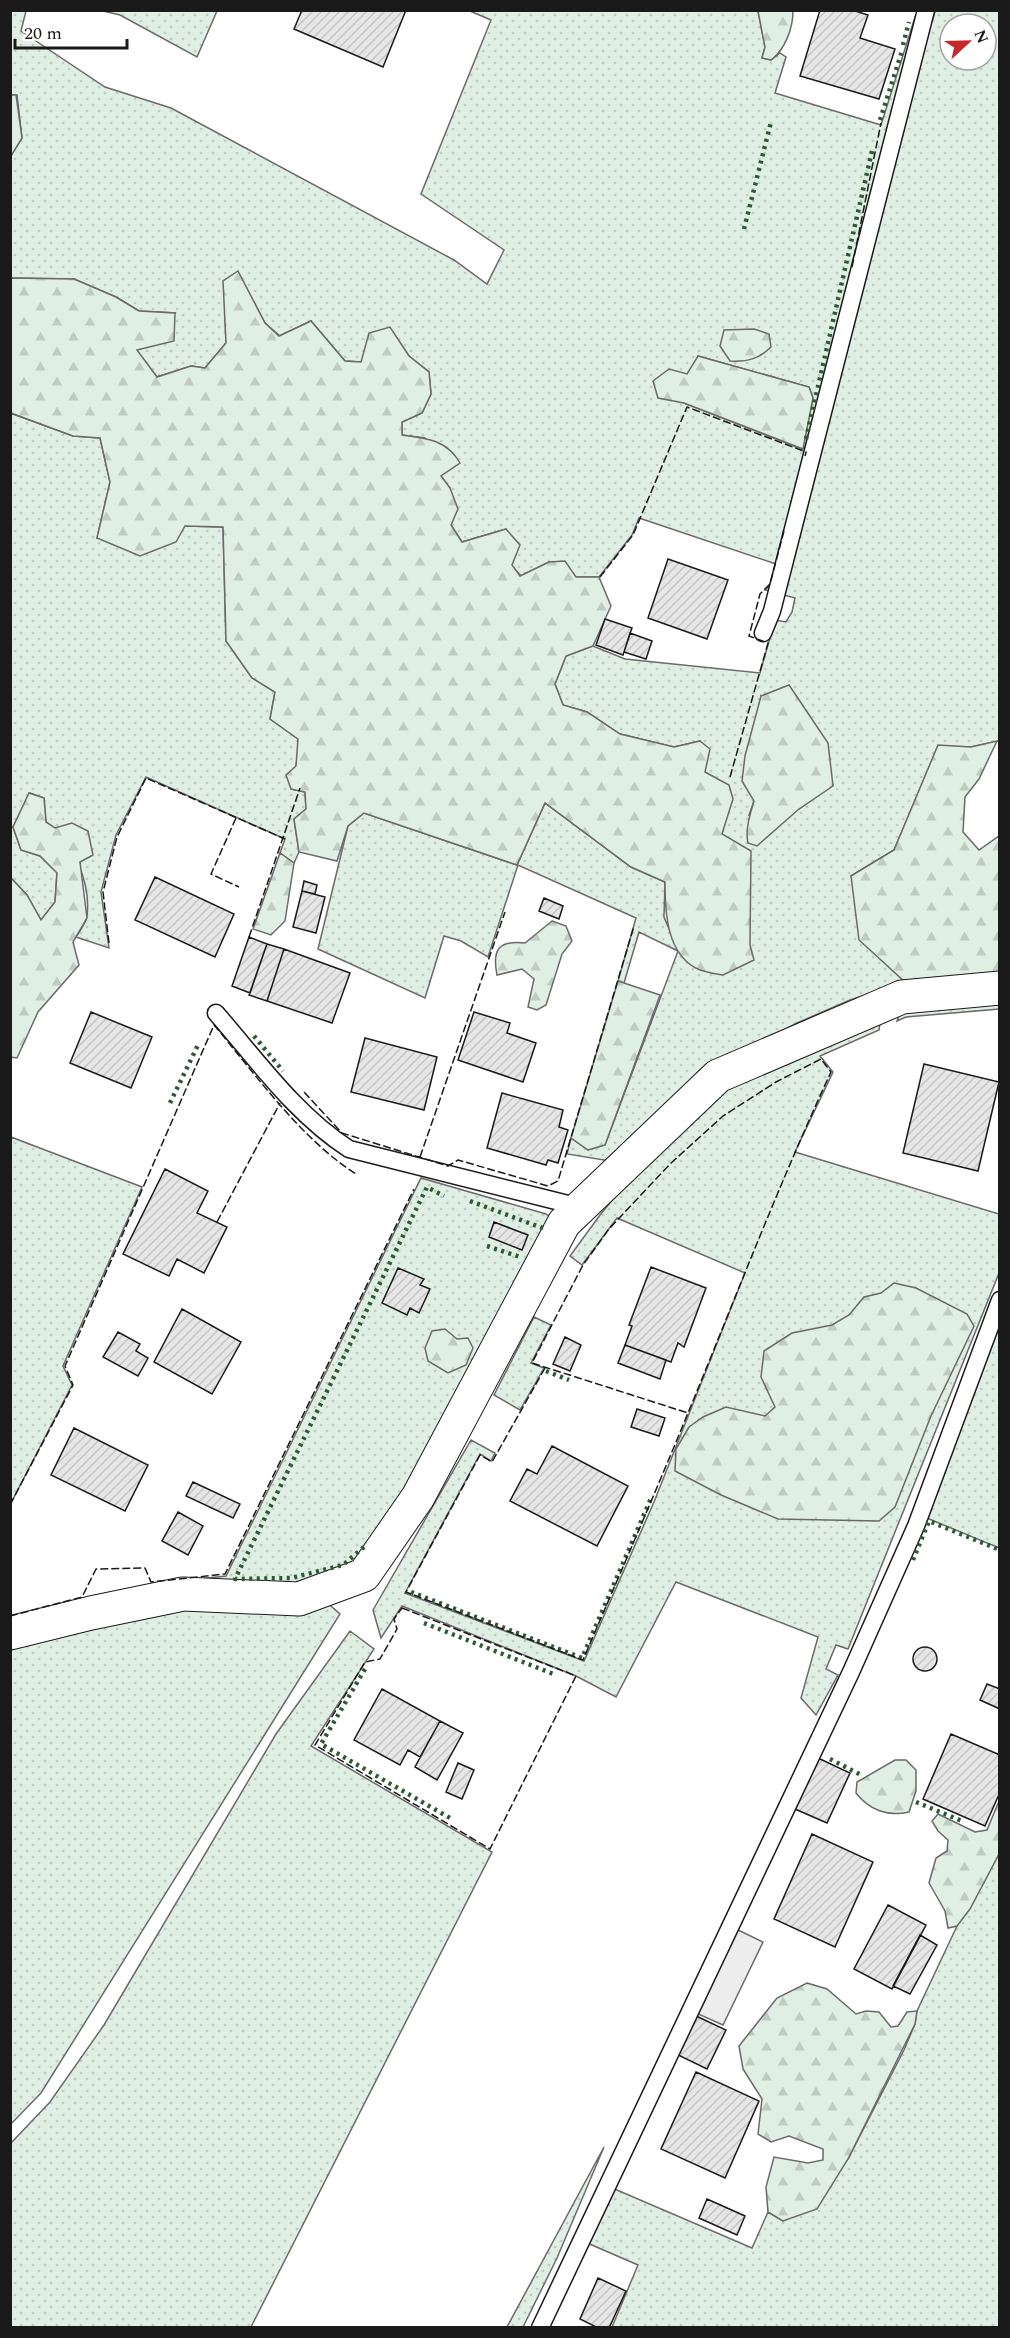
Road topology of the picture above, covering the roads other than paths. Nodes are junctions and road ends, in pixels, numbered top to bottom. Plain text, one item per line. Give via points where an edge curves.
1 (926, 10) edge
2 (763, 633) dead end
3 (999, 988) edge
4 (216, 1013) dead end
5 (580, 1207) junction
6 (999, 1300) edge
7 (10, 1633) edge
8 (540, 2328) edge

1 - 2 lane via 772,611
3 - 5 street via 902,997 718,1076
4 - 5 lane via 290,1098 348,1149
5 - 7 street via 564,1223 418,1497 364,1575 299,1599 183,1594
6 - 8 lane via 916,1526 856,1661

